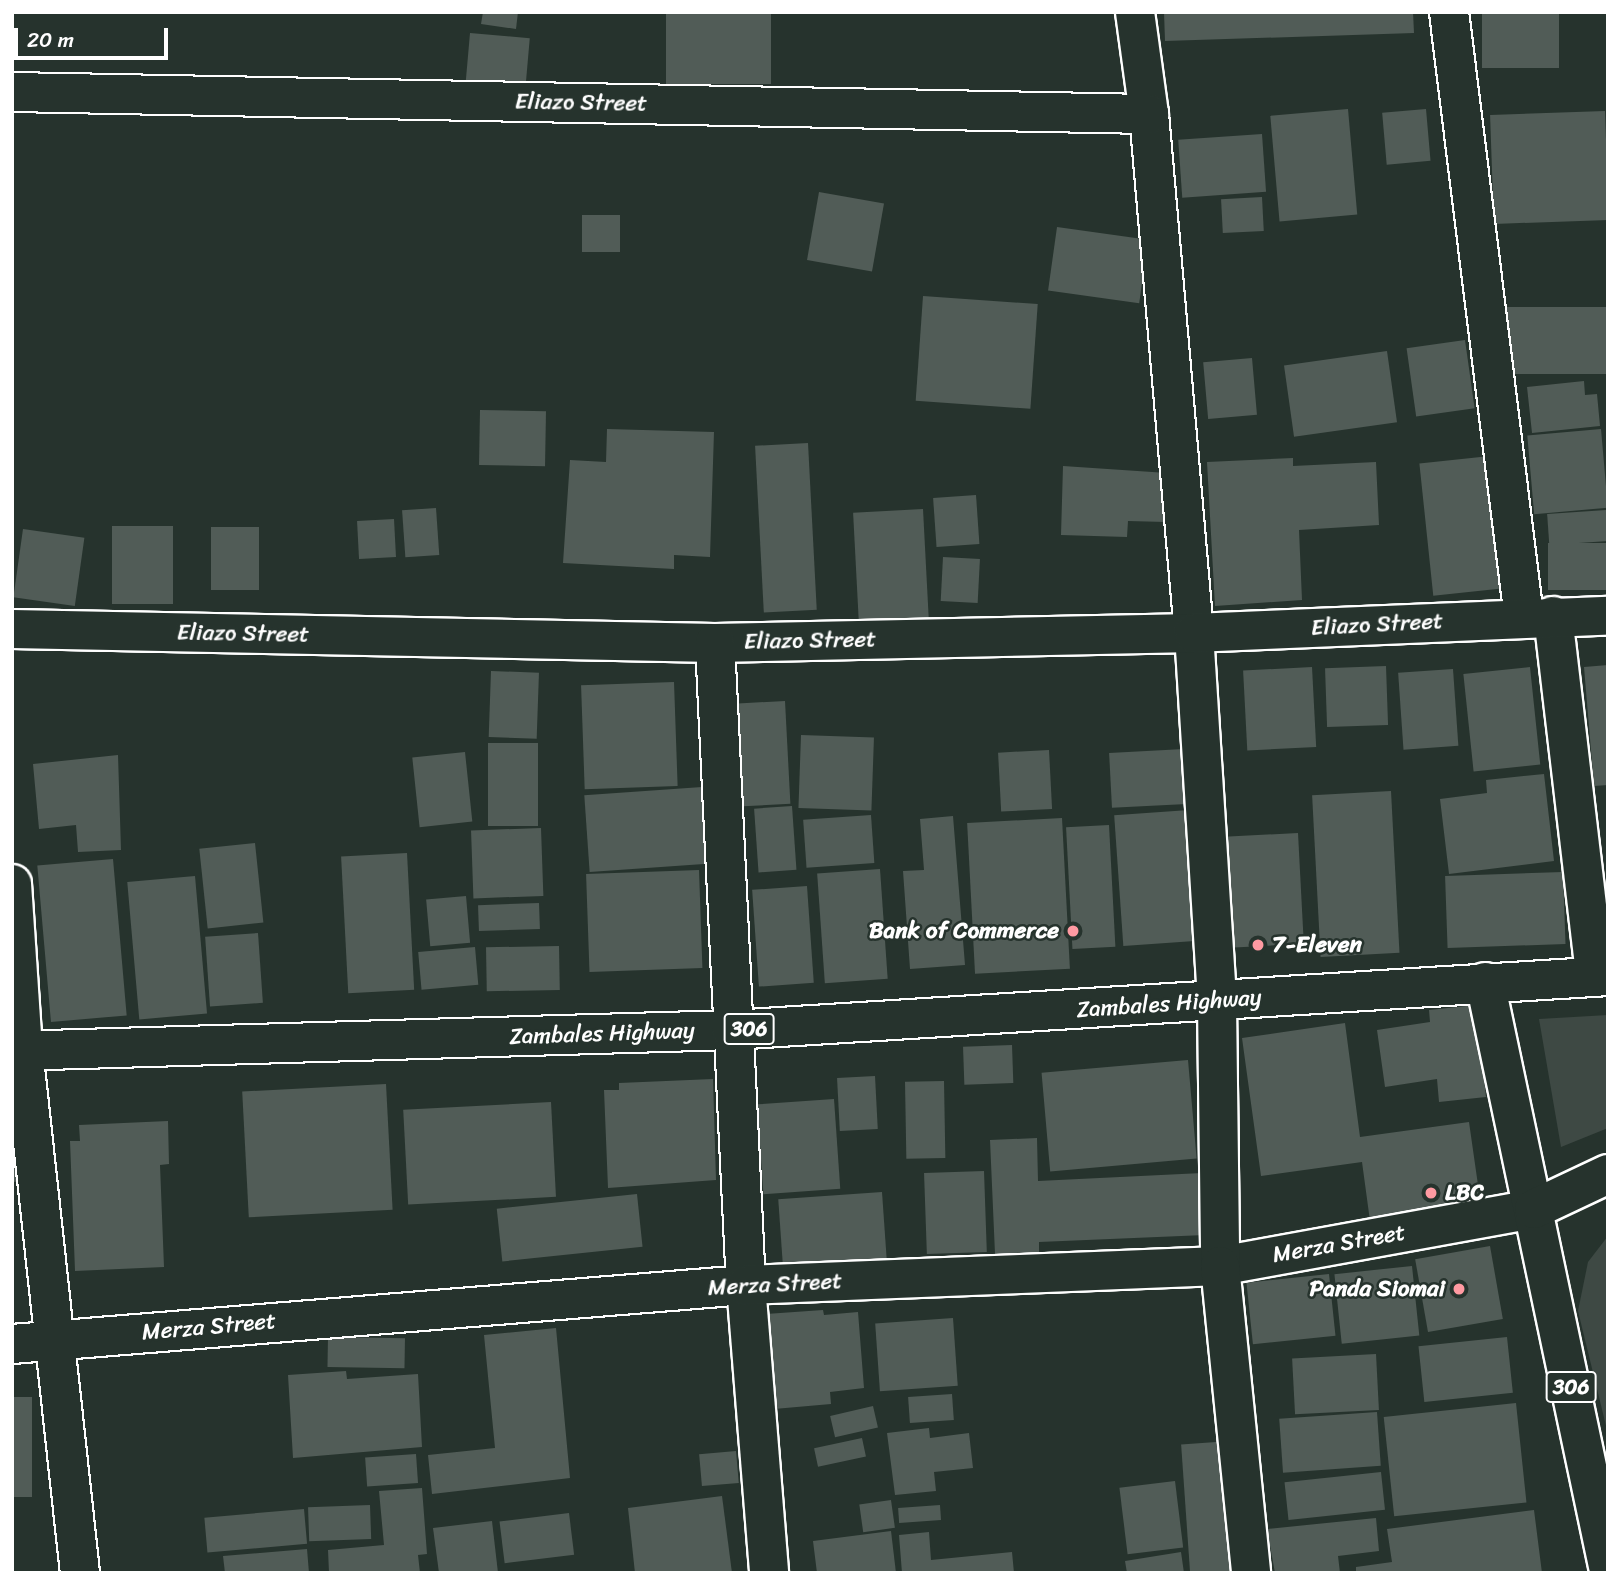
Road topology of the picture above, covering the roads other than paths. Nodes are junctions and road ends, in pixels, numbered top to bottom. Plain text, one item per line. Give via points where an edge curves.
1 (1135, 12) edge
2 (1449, 12) edge
3 (12, 92) edge
4 (1149, 114) junction
5 (1608, 616) edge
6 (1539, 617) junction
7 (12, 629) edge
8 (1194, 633) junction
9 (715, 643) junction
10 (12, 884) edge
11 (1601, 976) edge
12 (1485, 982) junction
13 (1217, 1002) junction
14 (731, 1030) junction
15 (18, 1051) edge
16 (1608, 1174) edge
17 (1534, 1209) junction
18 (1220, 1266) junction
19 (746, 1285) junction
20 (54, 1339) junction
21 (12, 1344) edge
22 (1608, 1566) edge
23 (80, 1573) edge
24 (769, 1573) edge
25 (1251, 1573) edge

1 - 4 street
2 - 6 street
3 - 4 street, Eliazo Street
4 - 8 street
5 - 6 street, Eliazo Street
6 - 8 street, Eliazo Street
6 - 11 street
7 - 9 street, Eliazo Street
8 - 9 street, Eliazo Street
8 - 13 street
9 - 14 street
10 - 15 street
11 - 12 street, Zambales Highway / 306
12 - 13 street, Zambales Highway / 306
12 - 17 street, 306
13 - 14 street, Zambales Highway / 306
13 - 18 street
14 - 15 street, Zambales Highway / 306
14 - 19 street
15 - 20 street
16 - 17 street
17 - 18 street, Merza Street
17 - 22 street, 306
18 - 19 street, Merza Street
18 - 25 street
19 - 20 street, Merza Street
19 - 24 street
20 - 21 street, Merza Street
20 - 23 street

